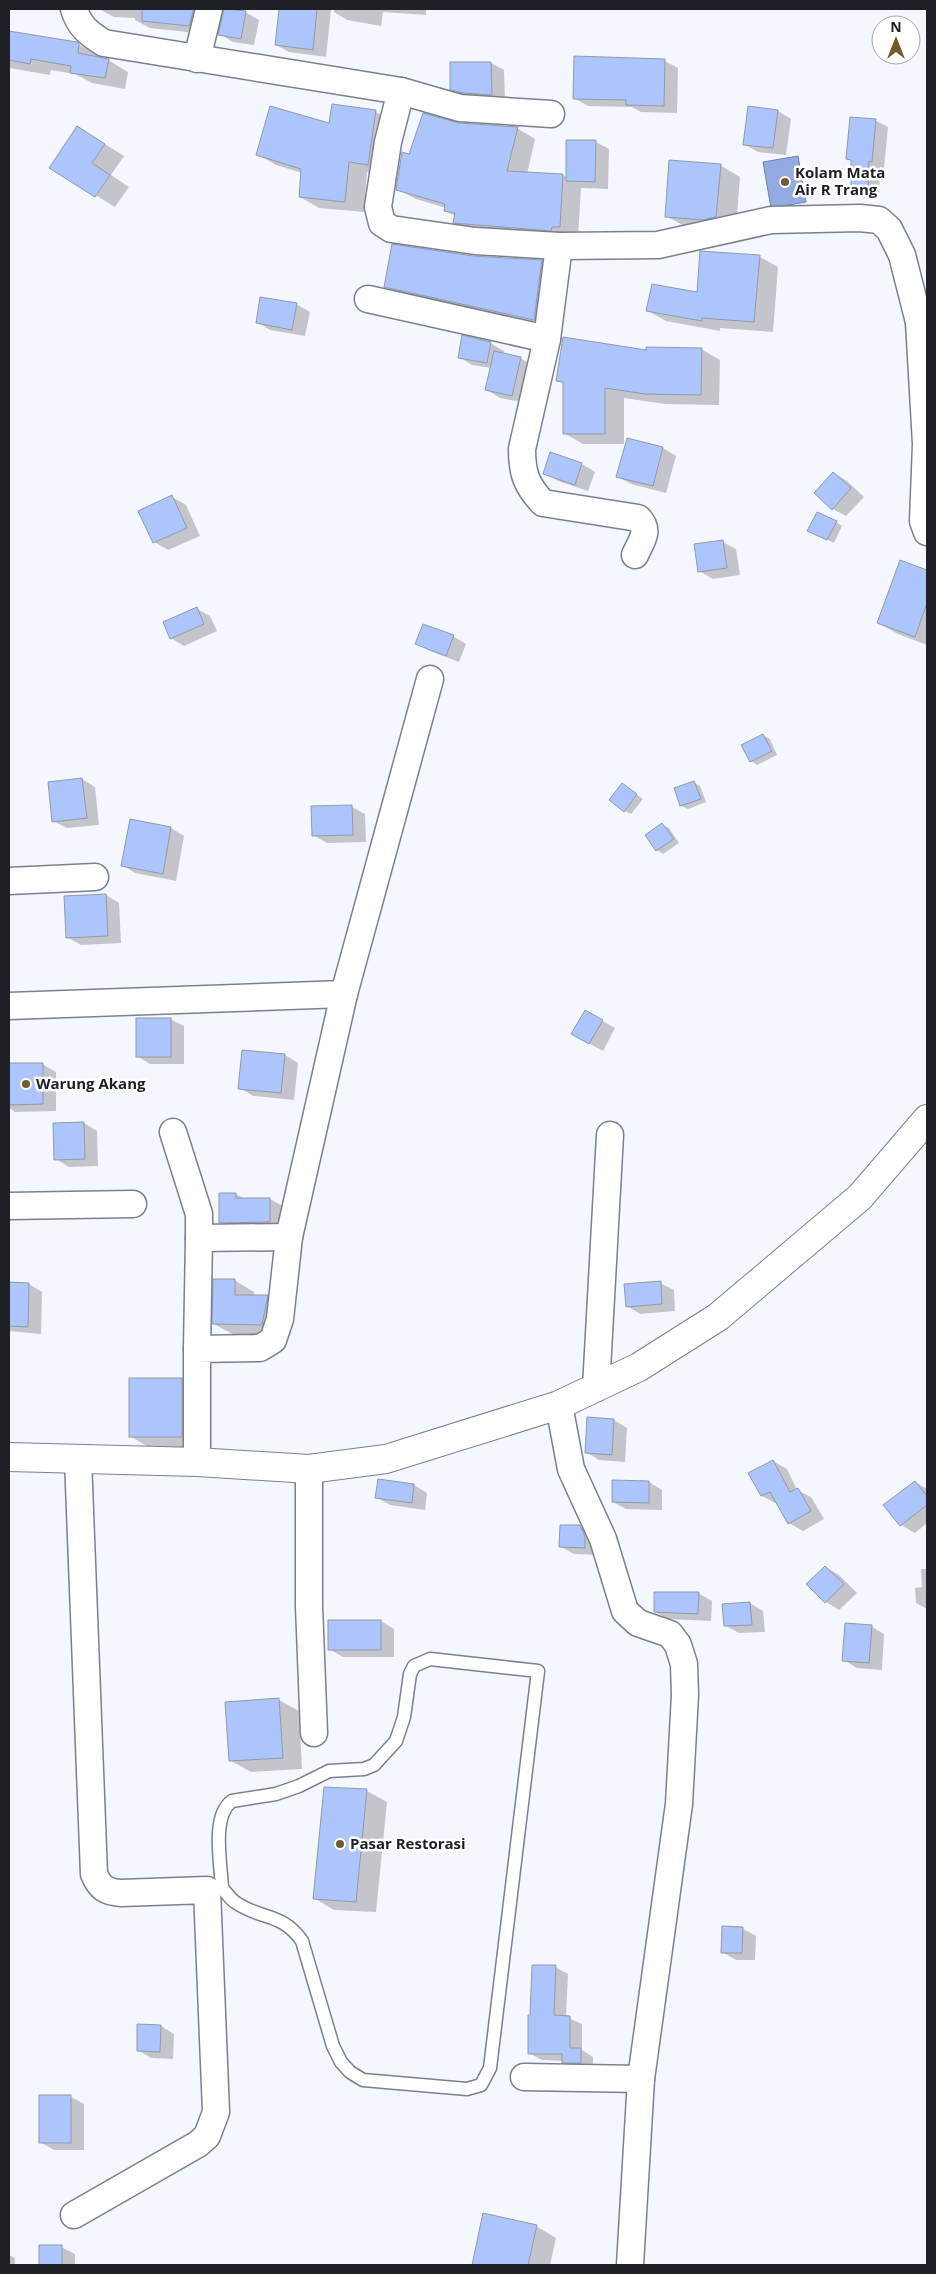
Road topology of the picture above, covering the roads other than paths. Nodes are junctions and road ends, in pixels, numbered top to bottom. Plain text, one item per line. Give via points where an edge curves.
1 (74, 9) edge
2 (209, 9) edge
3 (198, 58) junction
4 (401, 91) junction
5 (551, 114) dead end
6 (559, 246) junction
7 (368, 299) dead end
8 (923, 322) edge
9 (548, 339) junction
10 (926, 429) edge
11 (927, 532) edge
12 (635, 555) dead end
13 (430, 679) dead end
14 (95, 877) dead end
15 (9, 881) edge
16 (344, 994) junction
17 (9, 1006) edge
18 (927, 1119) edge
19 (173, 1132) dead end
20 (610, 1135) dead end
21 (133, 1204) dead end
22 (9, 1206) edge
23 (289, 1237) junction
24 (199, 1238) junction
25 (197, 1349) junction
26 (596, 1388) junction
27 (559, 1405) junction
28 (9, 1457) edge
29 (78, 1459) junction
30 (197, 1462) junction
31 (309, 1469) junction
32 (314, 1733) dead end
33 (215, 1889) junction
34 (524, 2077) dead end
35 (641, 2078) junction
36 (74, 2215) dead end
37 (630, 2265) edge

1 - 3 street via 87,33 104,43
2 - 3 street
3 - 4 street
4 - 5 street via 460,108
4 - 6 street via 388,142 378,207 382,223 391,230 424,235
6 - 8 street via 658,245 771,220 878,220 889,229 902,255
6 - 9 street
7 - 9 street
8 - 10 street
9 - 12 street via 522,449 527,485 543,503 638,518 644,524 645,532
10 - 11 street via 923,520
13 - 16 street
14 - 15 street
16 - 17 street
16 - 23 street
18 - 26 street via 860,1197 750,1292 718,1317 639,1367
19 - 24 street via 199,1214
20 - 26 street
21 - 22 street
23 - 24 street
23 - 25 street via 280,1319 273,1340 260,1348
24 - 25 street
25 - 30 street
26 - 27 street
27 - 31 street via 386,1458
27 - 35 street via 571,1469 603,1539 625,1611 638,1623 670,1634 678,1645 684,1664 680,1804
28 - 29 street
29 - 30 street
29 - 33 street via 94,1874 99,1885 108,1892
30 - 31 street
31 - 32 street via 309,1606
33 - 33 lane via 219,1829 226,1805 232,1801 276,1794 329,1770 364,1769 374,1765 396,1741 404,1718 410,1674 420,1661 430,1658 538,1671 490,2068 481,2085 467,2089 396,2084 363,2080 350,2072 333,2046 302,1941 293,1929 282,1922 235,1902
33 - 36 street via 216,2112 213,2124 198,2144
34 - 35 street
35 - 37 street

